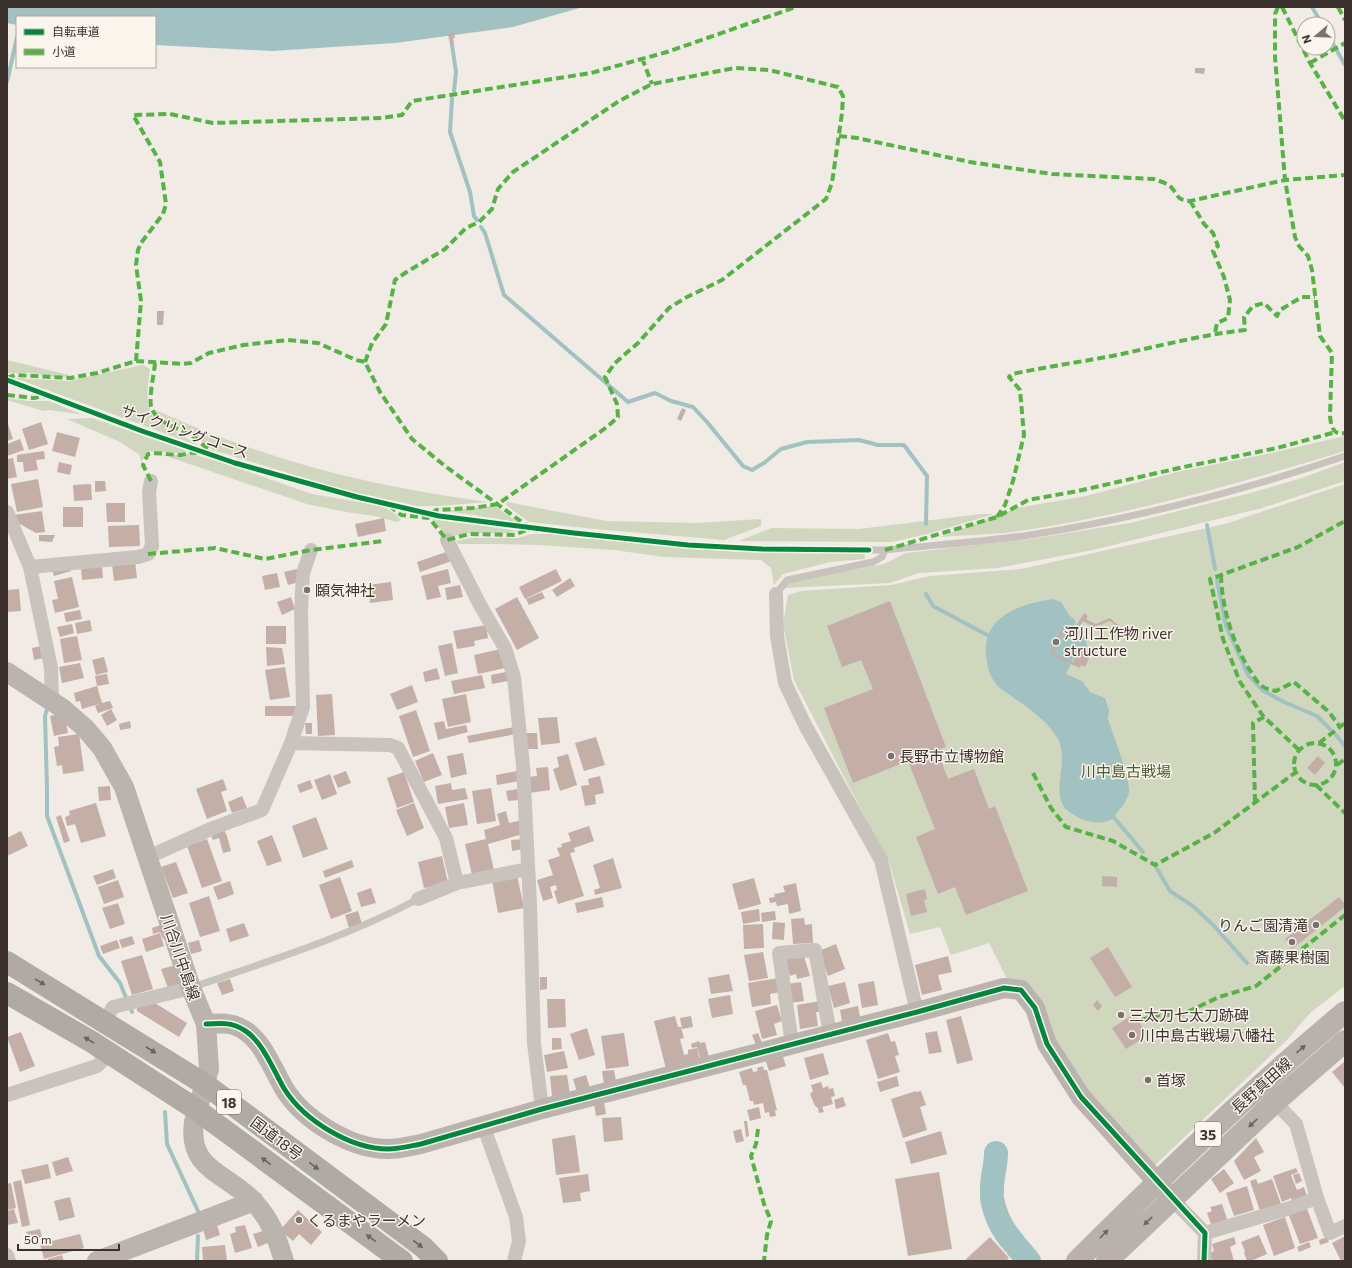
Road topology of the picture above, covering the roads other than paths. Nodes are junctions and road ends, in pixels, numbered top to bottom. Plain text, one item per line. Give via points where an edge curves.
1 (1345, 456) edge
2 (151, 482) dead end
3 (7, 512) edge
4 (447, 540) dead end
5 (311, 550) dead end
6 (869, 550) dead end
7 (885, 550) junction
8 (30, 568) junction
9 (776, 594) joint
10 (7, 672) edge
11 (52, 700) junction
12 (291, 742) junction
13 (148, 857) junction
14 (528, 869) junction
15 (457, 883) junction
16 (418, 899) joint
17 (7, 962) edge
18 (191, 988) junction
19 (7, 993) edge
20 (917, 1012) junction
21 (1345, 1012) edge
22 (105, 1021) junction
23 (206, 1024) junction
24 (830, 1034) junction
25 (1345, 1041) edge
26 (792, 1044) junction
27 (110, 1053) junction
28 (206, 1085) junction
29 (7, 1095) edge
30 (1275, 1102) junction
31 (542, 1109) junction
32 (197, 1110) junction
33 (483, 1125) junction
34 (1157, 1182) junction
35 (1172, 1198) junction
36 (1317, 1198) junction
37 (254, 1201) junction
38 (1345, 1226) edge
39 (1205, 1233) junction
40 (7, 1255) edge
41 (9, 1261) edge
42 (97, 1261) edge
43 (284, 1261) edge
44 (402, 1261) edge
45 (438, 1261) edge
46 (514, 1261) edge
47 (1077, 1261) edge
48 (1107, 1261) edge
49 (1204, 1261) edge

1 - 7 lane via 1218,496 1135,516 1028,535
2 - 8 street via 149,492 152,546 148,554
3 - 8 street
4 - 14 street via 505,648 514,677 523,766
5 - 12 street via 303,573 301,612 303,707
6 - 7 lane
7 - 9 lane via 882,557 873,562 787,580
8 - 11 street via 50,668
9 - 20 street via 777,636 785,683 805,726 881,860
10 - 11 street, 川合川中島線
11 - 13 street, 川合川中島線 via 85,728 102,748 124,787
12 - 13 street via 262,810 213,828
12 - 15 street via 390,745 398,748 446,838
13 - 18 street, 川合川中島線
14 - 15 street
14 - 31 street via 534,1043
15 - 16 street
16 - 18 lane via 392,914
17 -> 22 highway, 国道18号 / 18
18 - 22 street via 113,1007
18 - 23 street, 川合川中島線
27 -> 19 highway, 国道18号 / 18
20 - 24 street
20 - 34 street via 1004,988 1021,990 1035,1008 1047,1044 1081,1097
34 -> 21 main road, 長野真田線 / 35 via 1294,1054
22 -> 28 highway, 国道18号 / 18
23 - 28 street, 川合川中島線 via 209,1069
23 - 33 street via 221,1023 245,1030 266,1056 286,1091 299,1107 334,1133 354,1142 387,1149 406,1147
24 - 26 street
24 - 26 street via 815,950 779,953
25 - 30 main road, 長野真田線 / 35
26 - 31 street
27 - 29 street via 97,1066
27 - 32 highway, 国道18号 / 18
28 - 32 street, 川合川中島線
28 -> 45 highway, 国道18号 / 18 via 423,1247
30 -> 35 main road, 長野真田線 / 35
30 - 36 street via 1296,1124
31 - 33 street
32 - 37 street, 川合川中島線 via 193,1139 199,1155 209,1168 240,1188
44 -> 32 highway, 国道18号 / 18
33 - 46 street via 516,1217 519,1241
34 - 35 street
47 -> 34 main road, 長野真田線 / 35
35 - 39 street
35 -> 48 main road, 長野真田線 / 35
36 - 38 street via 1330,1233
36 - 39 street via 1287,1210
37 - 42 street
37 - 43 street, 川合川中島線 via 273,1228
39 - 49 street
40 - 41 street

